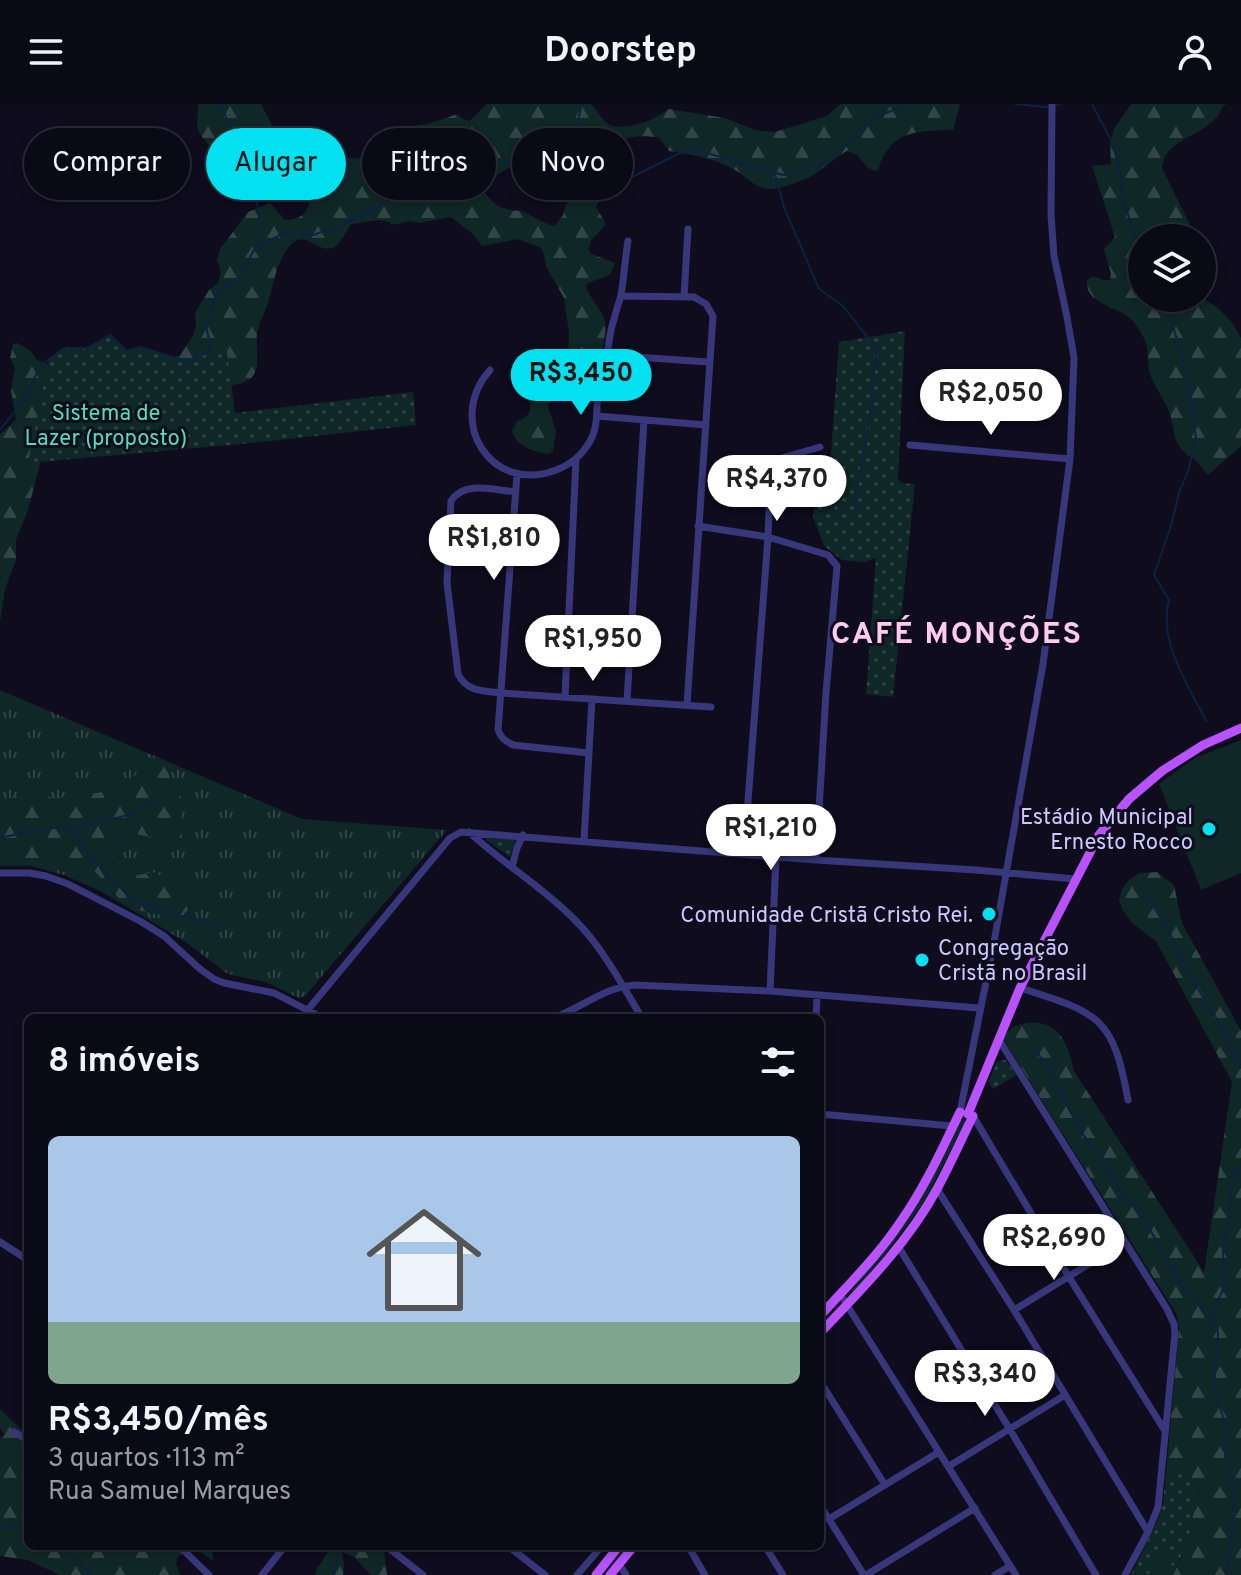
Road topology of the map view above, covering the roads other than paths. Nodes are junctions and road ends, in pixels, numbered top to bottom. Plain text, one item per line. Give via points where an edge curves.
1 (1051, 106) edge
2 (688, 229) dead end
3 (628, 241) dead end
4 (621, 296) junction
5 (684, 297) junction
6 (607, 355) junction
7 (708, 362) junction
8 (490, 370) dead end
9 (597, 416) junction
10 (644, 420) junction
11 (706, 425) junction
12 (910, 445) dead end
13 (820, 447) dead end
14 (576, 459) junction
15 (1070, 459) junction
16 (517, 474) junction
17 (516, 492) junction
18 (698, 526) junction
19 (768, 537) junction
20 (501, 693) junction
21 (565, 697) junction
22 (592, 699) junction
23 (627, 701) junction
24 (687, 705) junction
25 (711, 707) dead end
26 (1241, 728) edge
27 (589, 753) junction
28 (469, 832) junction
29 (523, 835) junction
30 (584, 841) junction
31 (744, 854) junction
32 (776, 857) junction
33 (816, 860) junction
34 (512, 867) junction
35 (0, 873) edge
36 (1006, 873) junction
37 (1075, 879) junction
38 (623, 986) junction
39 (1020, 988) junction
40 (770, 991) junction
41 (817, 996) junction
42 (979, 1008) junction
43 (307, 1009) junction
44 (304, 1014) edge
45 (316, 1014) edge
46 (563, 1014) edge
47 (640, 1014) edge
48 (816, 1014) edge
49 (999, 1040) junction
50 (1128, 1100) dead end
51 (824, 1114) edge
52 (967, 1114) junction
53 (952, 1126) junction
54 (937, 1189) junction
55 (0, 1242) edge
56 (1125, 1242) junction
57 (898, 1246) junction
58 (24, 1257) edge
59 (1069, 1277) junction
60 (840, 1294) junction
61 (848, 1304) junction
62 (1014, 1310) junction
63 (824, 1312) edge
64 (824, 1329) edge
65 (824, 1387) edge
66 (1065, 1395) junction
67 (1009, 1428) junction
68 (1165, 1431) junction
69 (14, 1432) dead end
70 (24, 1438) edge
71 (939, 1452) junction
72 (949, 1466) junction
73 (885, 1485) junction
74 (975, 1508) junction
75 (824, 1511) edge
76 (829, 1519) junction
77 (1148, 1532) junction
78 (183, 1550) edge
79 (282, 1550) edge
80 (391, 1550) edge
81 (513, 1550) edge
82 (599, 1550) edge
83 (616, 1550) edge
84 (631, 1550) edge
85 (690, 1550) edge
86 (767, 1550) edge
87 (619, 1564) junction
88 (1010, 1566) junction
89 (209, 1575) edge
90 (262, 1575) edge
91 (423, 1575) edge
92 (545, 1575) edge
93 (577, 1575) edge
94 (596, 1575) edge
95 (610, 1575) edge
96 (626, 1575) edge
97 (705, 1575) edge
98 (783, 1575) edge
99 (865, 1575) edge
100 (995, 1575) edge
101 (1016, 1575) edge
102 (1096, 1575) edge
103 (1125, 1575) edge

1 - 15 street via 1054,256 1074,358
2 - 5 street
3 - 4 street
4 - 5 street
4 - 6 street
5 - 7 street via 706,304 713,316
6 - 7 street
6 - 9 street
7 - 11 street
8 - 16 street via 474,398 474,431 490,459
9 - 10 street
9 - 14 street via 591,438
10 - 11 street
10 - 23 street
11 - 18 street
12 - 15 street
13 - 19 street via 772,462
14 - 16 street via 546,474
14 - 21 street
15 - 36 street via 1049,624
16 - 17 street
17 - 20 street
17 - 20 street via 468,488 451,501 447,583 458,674 471,689
18 - 19 street
18 - 24 street
19 - 31 street
19 - 33 street via 828,555 838,570
20 - 21 street
20 - 27 street via 498,730 505,741
21 - 22 street
22 - 23 street
22 - 27 street
23 - 24 street
24 - 25 street
26 - 37 main road via 1185,755 1146,784 1107,825
27 - 30 street
28 - 29 street
28 - 34 street
28 - 43 street via 450,838
29 - 30 street
29 - 34 street
30 - 31 street
31 - 32 street
32 - 33 street
32 - 40 street
33 - 36 street
34 - 38 street via 577,922
35 - 43 street via 29,873 68,884 164,936 214,979 274,993
36 - 37 street
36 - 42 street
37 - 39 main road
38 - 40 street
38 - 46 street
38 - 47 street
39 - 49 main road
39 - 50 street via 1066,1002 1097,1020 1116,1048
40 - 41 street
41 - 42 street
41 - 48 street
42 - 52 street
43 - 44 street
43 - 45 street
49 - 52 main road
49 - 56 street
51 - 53 street
52 - 53 main road
52 - 54 main road
52 - 59 street
53 - 60 main road via 900,1223
54 - 57 main road
54 - 62 street
55 - 58 street
56 - 59 street
56 - 68 street via 1174,1324
57 - 61 main road
57 - 67 street
59 - 62 street
59 - 68 street
60 - 61 street
60 - 63 main road
61 - 64 main road
61 - 71 street
62 - 66 street
65 - 73 street
66 - 67 street
66 - 77 street
67 - 72 street
67 - 102 street
68 - 77 street via 1158,1507
69 - 70 street
71 - 72 street
71 - 73 street
72 - 74 street
73 - 76 street
74 - 88 street
74 - 99 street
75 - 76 street
76 - 99 street
77 - 103 street
78 - 89 street
79 - 90 street
80 - 91 street
81 - 92 street
82 - 93 street
83 - 94 main road
84 - 87 main road
85 - 97 street
86 - 98 street
87 - 95 main road
87 - 96 street
88 - 100 street
88 - 101 street

